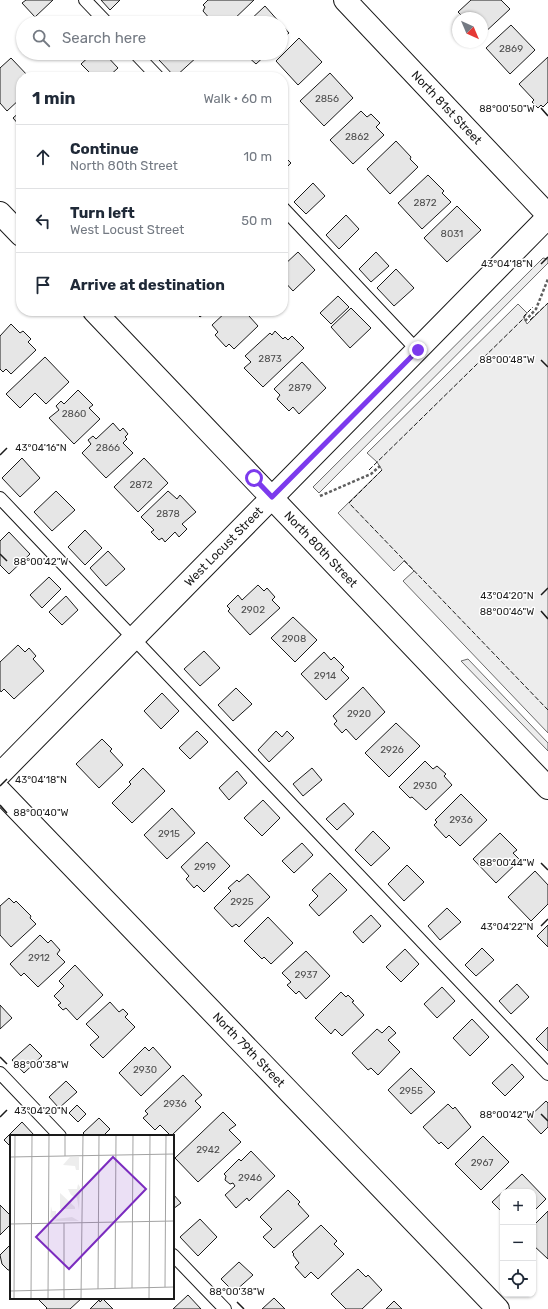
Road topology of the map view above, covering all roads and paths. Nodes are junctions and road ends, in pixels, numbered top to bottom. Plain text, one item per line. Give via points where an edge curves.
1 (85, 0) edge
2 (345, 0) edge
3 (100, 16) edge
4 (142, 60) edge
5 (153, 72) edge
6 (0, 213) edge
7 (288, 213) edge
8 (548, 216) edge
9 (16, 230) edge
10 (548, 279) edge
11 (99, 316) edge
12 (525, 321) dead end
13 (418, 350) junction
14 (380, 466) dead end
15 (320, 496) dead end
16 (272, 497) junction
17 (0, 498) edge
18 (133, 639) junction
19 (0, 774) edge
20 (548, 788) edge
21 (0, 792) edge
22 (0, 1073) edge
23 (548, 1074) edge
24 (59, 1135) edge
25 (174, 1256) edge
26 (225, 1309) edge
27 (498, 1309) edge

1 - 3 lane
2 - 8 street, North 81st Street
4 - 5 lane
6 - 9 street
7 - 13 lane
8 - 13 street, West Locust Street
10 - 12 path via 536,309
11 - 16 street, North 80th Street
13 - 16 street, West Locust Street
14 - 15 path via 371,474
16 - 18 street, West Locust Street
16 - 20 street, North 80th Street
17 - 18 lane
18 - 19 street, West Locust Street
18 - 23 lane
21 - 27 street, North 79th Street
22 - 24 lane
25 - 26 lane

